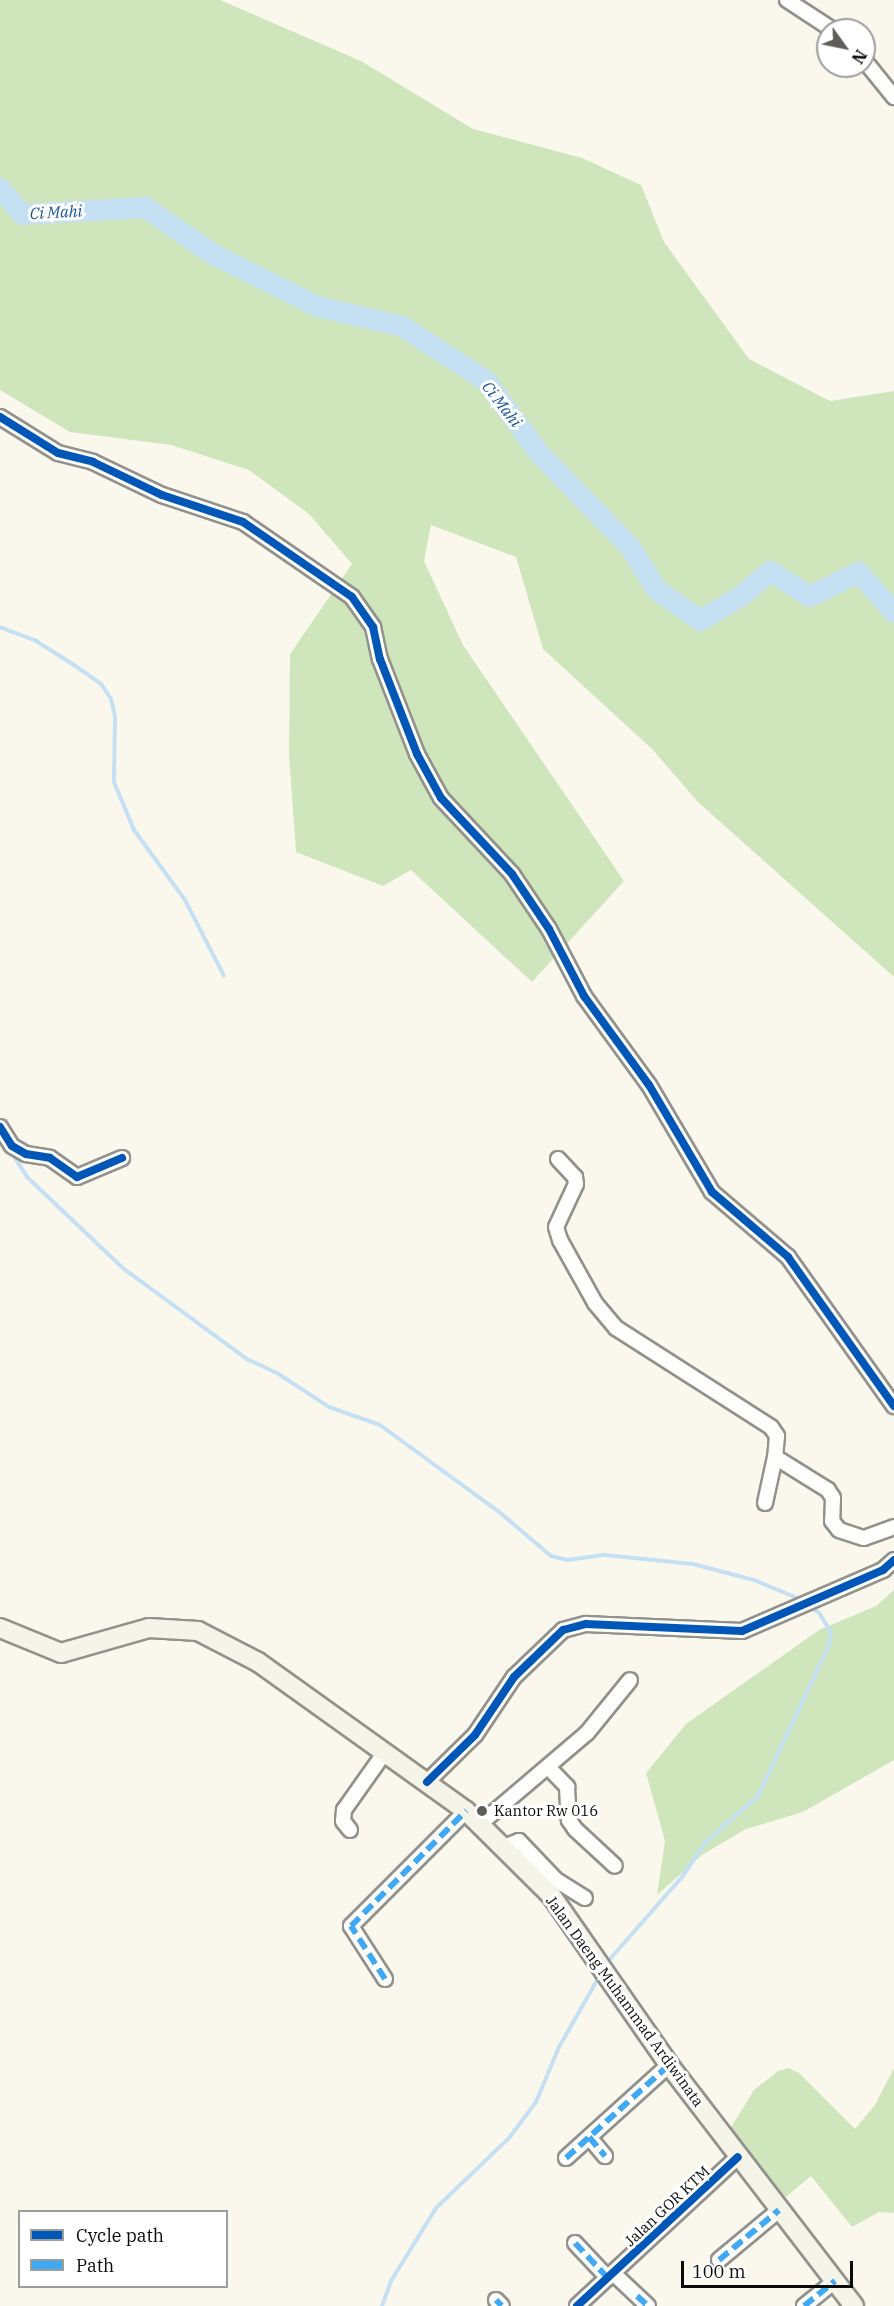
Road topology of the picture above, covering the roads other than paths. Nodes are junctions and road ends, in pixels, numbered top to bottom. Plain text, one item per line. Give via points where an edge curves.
1 (787, 0) edge
2 (816, 19) edge
3 (876, 75) edge
4 (894, 97) edge
5 (0, 417) edge
6 (0, 1127) edge
7 (122, 1158) dead end
8 (558, 1159) dead end
9 (894, 1406) edge
10 (775, 1458) junction
11 (765, 1503) dead end
12 (894, 1527) edge
13 (894, 1560) edge
14 (0, 1628) edge
15 (630, 1680) dead end
16 (385, 1752) junction
17 (548, 1767) junction
18 (427, 1782) junction
19 (466, 1811) junction
20 (480, 1824) junction
21 (350, 1830) dead end
22 (504, 1847) junction
23 (615, 1866) dead end
24 (585, 1898) dead end
25 (385, 1979) dead end
26 (669, 2065) junction
27 (589, 2137) junction
28 (605, 2156) dead end
29 (738, 2157) junction
30 (566, 2158) dead end
31 (779, 2210) junction
32 (575, 2243) dead end
33 (719, 2260) dead end
34 (611, 2275) junction
35 (835, 2281) junction
36 (577, 2306) edge
37 (648, 2306) edge
38 (804, 2306) edge
39 (854, 2306) edge

1 - 2 street
3 - 4 street
5 - 9 street via 58,453 93,462 162,495 243,522 342,587 359,604 373,627 380,659 417,754 441,798 512,873 549,929 584,996 648,1085 712,1192 788,1257
6 - 7 street via 12,1146 26,1154 39,1153 50,1158 77,1177
8 - 10 street via 576,1178 576,1184 556,1227 596,1303 628,1339 771,1427 777,1436
10 - 11 street
10 - 12 street via 828,1490 833,1498 832,1521 839,1530 864,1538
13 - 18 street via 883,1570 742,1631 586,1624 563,1630 514,1677 475,1735
14 - 16 main road, Jalan Daeng Muhammad Ardiwinata via 61,1653 149,1628 198,1631 258,1662
15 - 17 street via 587,1733
16 - 18 main road, Jalan Daeng Muhammad Ardiwinata
16 - 21 street via 344,1810 343,1821
17 - 20 street
17 - 23 street via 567,1787 567,1810 574,1829
18 - 19 main road, Jalan Daeng Muhammad Ardiwinata
19 - 20 main road, Jalan Daeng Muhammad Ardiwinata
19 - 25 street via 351,1926
20 - 22 main road, Jalan Daeng Muhammad Ardiwinata
22 - 24 street via 519,1841 556,1880
22 - 26 main road, Jalan Daeng Muhammad Ardiwinata via 551,1895
26 - 27 street
26 - 29 main road, Jalan Daeng Muhammad Ardiwinata
27 - 28 street
27 - 30 street
29 - 31 main road, Jalan Daeng Muhammad Ardiwinata
29 - 34 street, Jalan GOR KTM
31 - 33 street
31 - 35 main road, Jalan Daeng Muhammad Ardiwinata
32 - 34 street
34 - 36 street, Jalan GOR KTM
34 - 37 street
35 - 38 street
35 - 39 main road, Jalan Daeng Muhammad Ardiwinata

